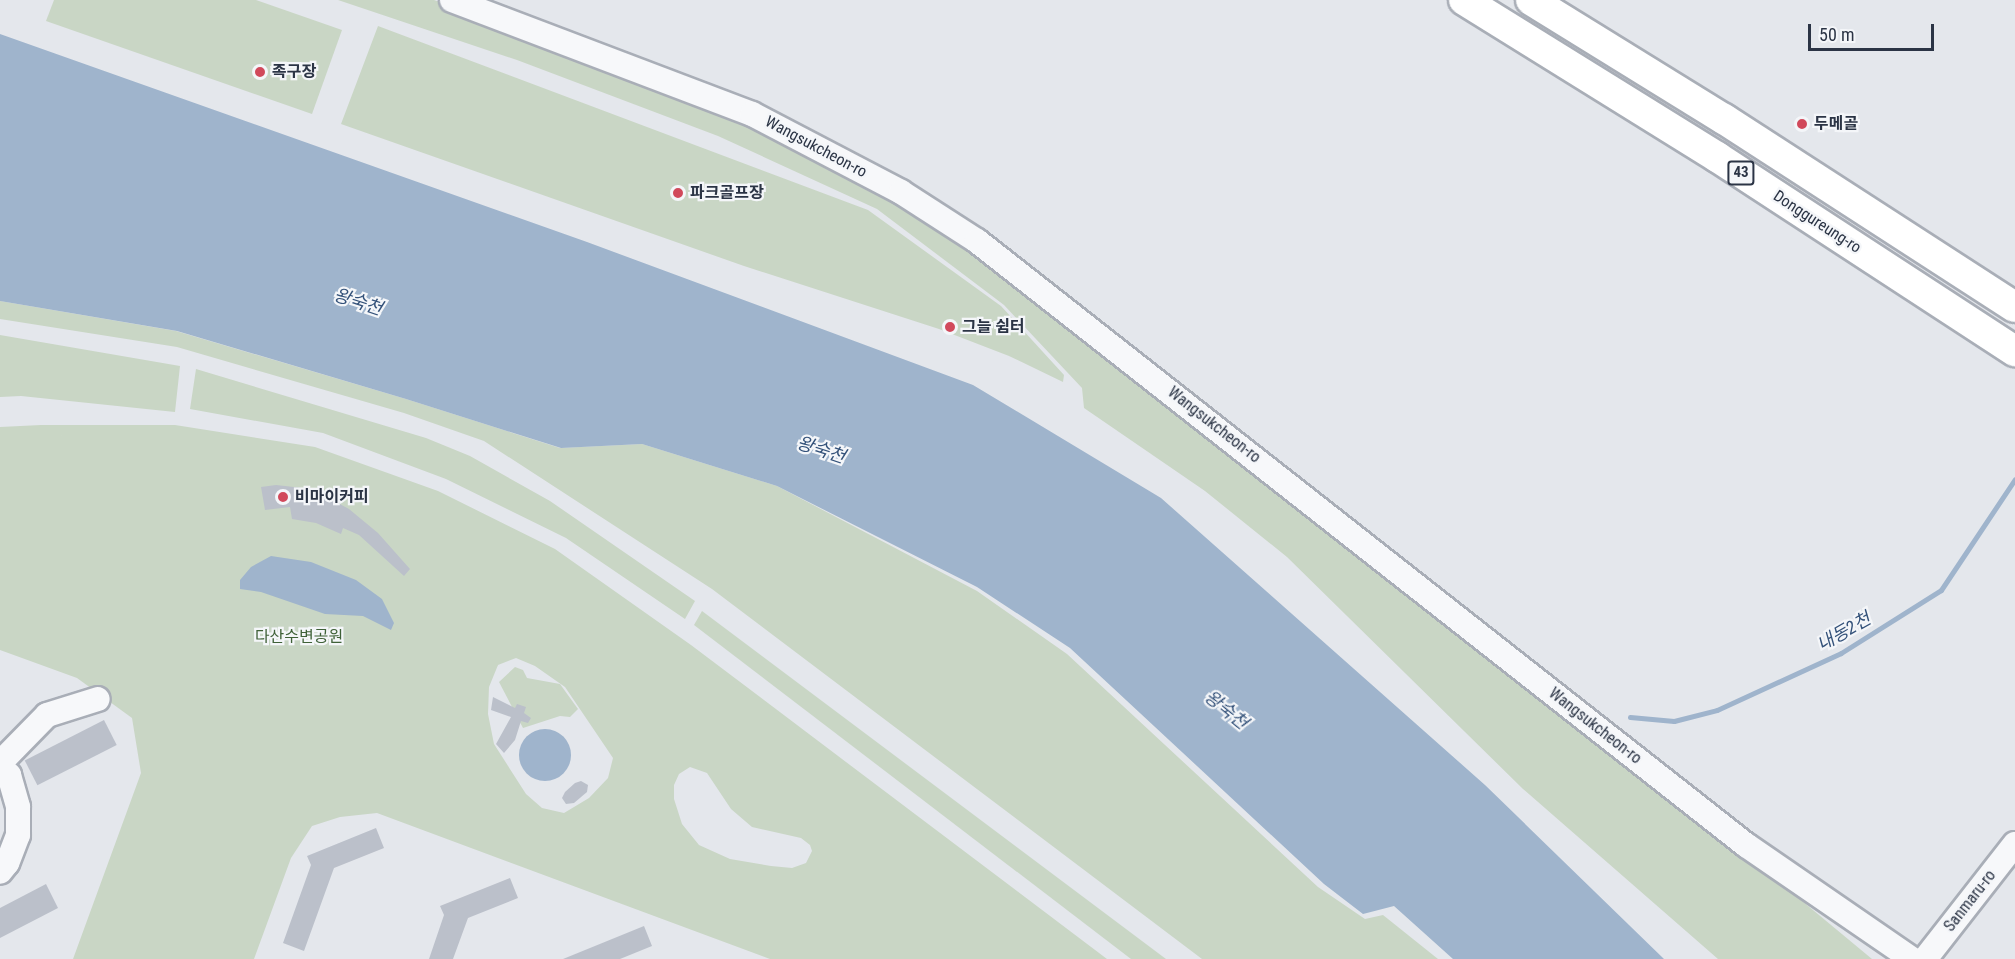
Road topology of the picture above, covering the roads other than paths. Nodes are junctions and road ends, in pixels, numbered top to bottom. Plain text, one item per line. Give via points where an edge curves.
1 (452, 0) edge
2 (1464, 0) edge
3 (1531, 0) edge
4 (2015, 307) edge
5 (2015, 351) edge
6 (98, 699) dead end
7 (0, 764) edge
8 (2015, 844) edge
9 (0, 872) edge
10 (1912, 959) edge
11 (1925, 959) edge

1 - 10 street, Wangsukcheon-ro via 752,114 900,192 977,241 1746,845
2 - 5 main road, Donggureung-ro / 43 via 1717,157
3 - 4 main road, 43
6 - 7 street via 47,715
7 - 9 street via 9,775 18,807 18,835
8 - 11 street, Sanmaru-ro

